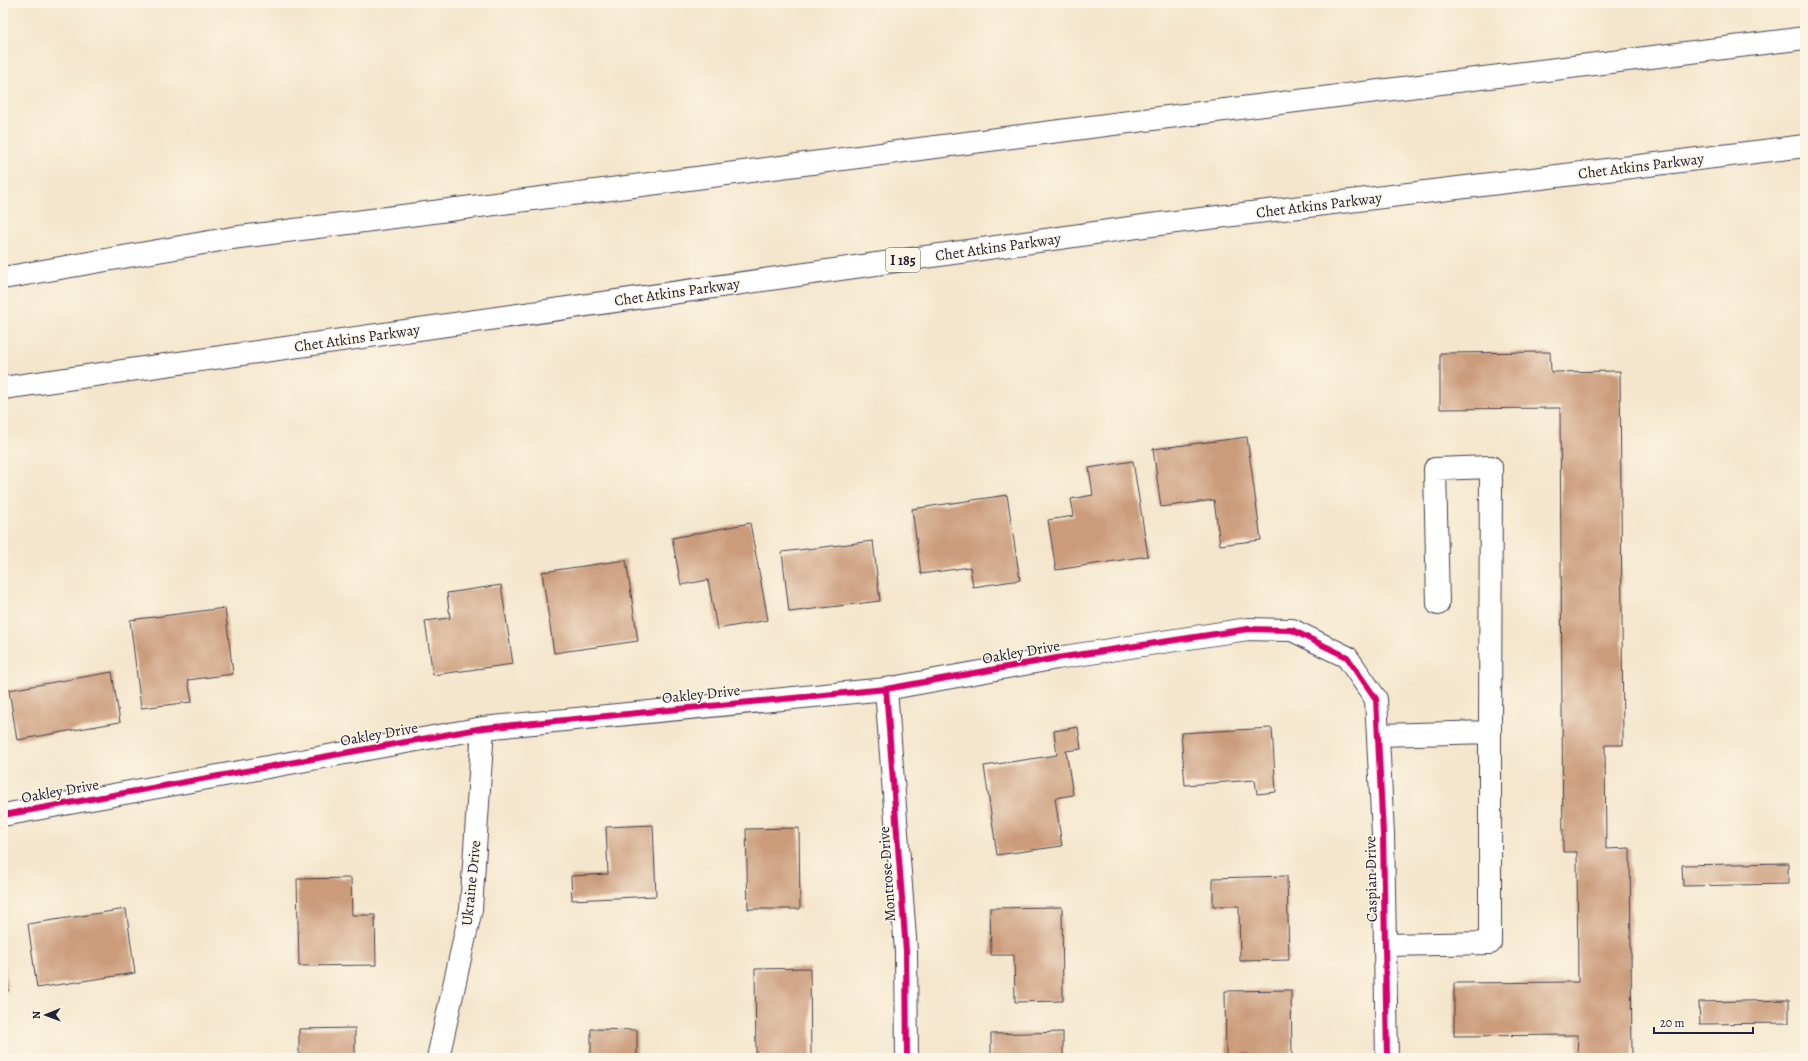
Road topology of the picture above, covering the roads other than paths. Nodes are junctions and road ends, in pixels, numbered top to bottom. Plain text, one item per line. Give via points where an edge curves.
1 (1805, 38) edge
2 (1805, 146) edge
3 (3, 278) edge
4 (3, 388) edge
5 (1438, 604) dead end
6 (886, 689) junction
7 (1376, 699) joint
8 (484, 728) junction
9 (1490, 732) junction
10 (1378, 735) junction
11 (3, 814) edge
12 (1385, 945) junction
13 (438, 1058) edge
14 (907, 1058) edge
15 (1387, 1058) edge

1 - 3 main road via 1152,119 232,238
2 - 4 main road, Chet Atkins Parkway / I 185 via 1151,225
5 - 9 main road via 1435,469 1491,466
6 - 7 main road, Oakley Drive via 1057,658 1248,629 1292,630 1347,657
6 - 8 main road, Oakley Drive
6 - 14 main road, Montrose Drive via 906,951
7 - 10 main road, Caspian Drive
8 - 11 main road, Oakley Drive
8 - 13 main road, Ukraine Drive via 471,909
9 - 10 main road
9 - 12 main road via 1490,943
10 - 12 main road, Caspian Drive
12 - 15 main road, Caspian Drive

